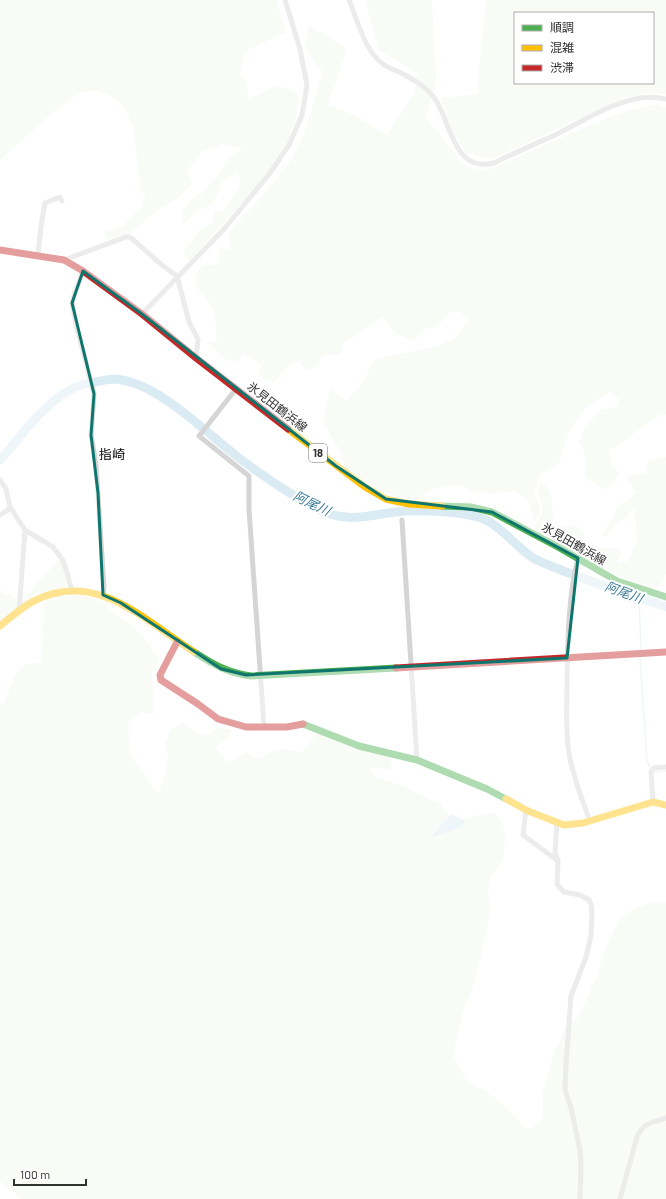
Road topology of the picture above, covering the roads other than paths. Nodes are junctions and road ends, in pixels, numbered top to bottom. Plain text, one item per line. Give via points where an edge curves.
1 (285, 0) edge
2 (350, 0) edge
3 (666, 99) edge
4 (62, 201) dead end
5 (0, 250) edge
6 (38, 255) junction
7 (64, 260) junction
8 (83, 271) junction
9 (177, 276) junction
10 (142, 314) junction
11 (196, 358) junction
12 (236, 389) junction
13 (0, 480) edge
14 (10, 507) junction
15 (0, 515) edge
16 (402, 520) dead end
17 (25, 530) junction
18 (578, 558) junction
19 (72, 591) junction
20 (103, 595) junction
21 (666, 597) edge
22 (19, 611) junction
23 (0, 626) edge
24 (177, 642) junction
25 (666, 652) edge
26 (567, 658) junction
27 (411, 667) junction
28 (261, 676) junction
29 (264, 727) junction
30 (417, 760) junction
31 (666, 767) edge
32 (653, 802) junction
33 (666, 805) edge
34 (526, 810) junction
35 (590, 821) junction
36 (557, 822) junction
37 (558, 861) junction
38 (666, 1118) edge
39 (580, 1199) edge
40 (620, 1199) edge

1 - 9 street via 300,49 307,85 302,115 289,145 270,173 225,228
2 - 3 street via 368,47 375,58 385,66 405,75 432,95 442,110 447,127 459,150 472,162 494,162 624,102 640,98
4 - 6 street via 60,197 46,202 43,208
5 - 6 street, 氷見田鶴浜線 / 18
6 - 7 street, 氷見田鶴浜線 / 18
7 - 8 street, 氷見田鶴浜線 / 18
7 - 9 street via 130,237
8 - 10 street, 氷見田鶴浜線 / 18
8 - 20 street via 72,302 94,394 91,435 96,464
9 - 10 street
9 - 11 street via 189,322 198,339
10 - 11 street, 氷見田鶴浜線 / 18
11 - 12 street, 氷見田鶴浜線 / 18
12 - 18 street, 氷見田鶴浜線 / 18 via 336,466 386,499 409,504 471,507 492,512
12 - 28 street via 199,436 249,476
13 - 14 street via 6,489
14 - 15 street
14 - 17 street
16 - 27 street
17 - 19 street via 53,547 66,569
17 - 22 street
18 - 21 street, 氷見田鶴浜線 / 18 via 627,585
18 - 26 street via 573,581
19 - 20 street
19 - 22 street via 39,598
20 - 24 street via 121,603
22 - 23 street
24 - 28 street via 221,668
24 - 29 street via 160,675 161,680 218,719 246,727
25 - 26 street
26 - 27 street
26 - 35 street via 570,758 578,790
27 - 28 street
27 - 30 street
28 - 29 street
29 - 30 street via 304,724 358,746
30 - 34 street via 487,789
31 - 32 street via 654,768 651,772
32 - 33 street
32 - 35 street
34 - 36 street
34 - 37 street via 523,835
35 - 36 street via 564,825
36 - 37 street via 555,852
37 - 39 street via 557,884 564,892 580,895 588,900 592,915 586,957 571,996 566,1065 565,1090 580,1150
38 - 40 street via 641,1128

